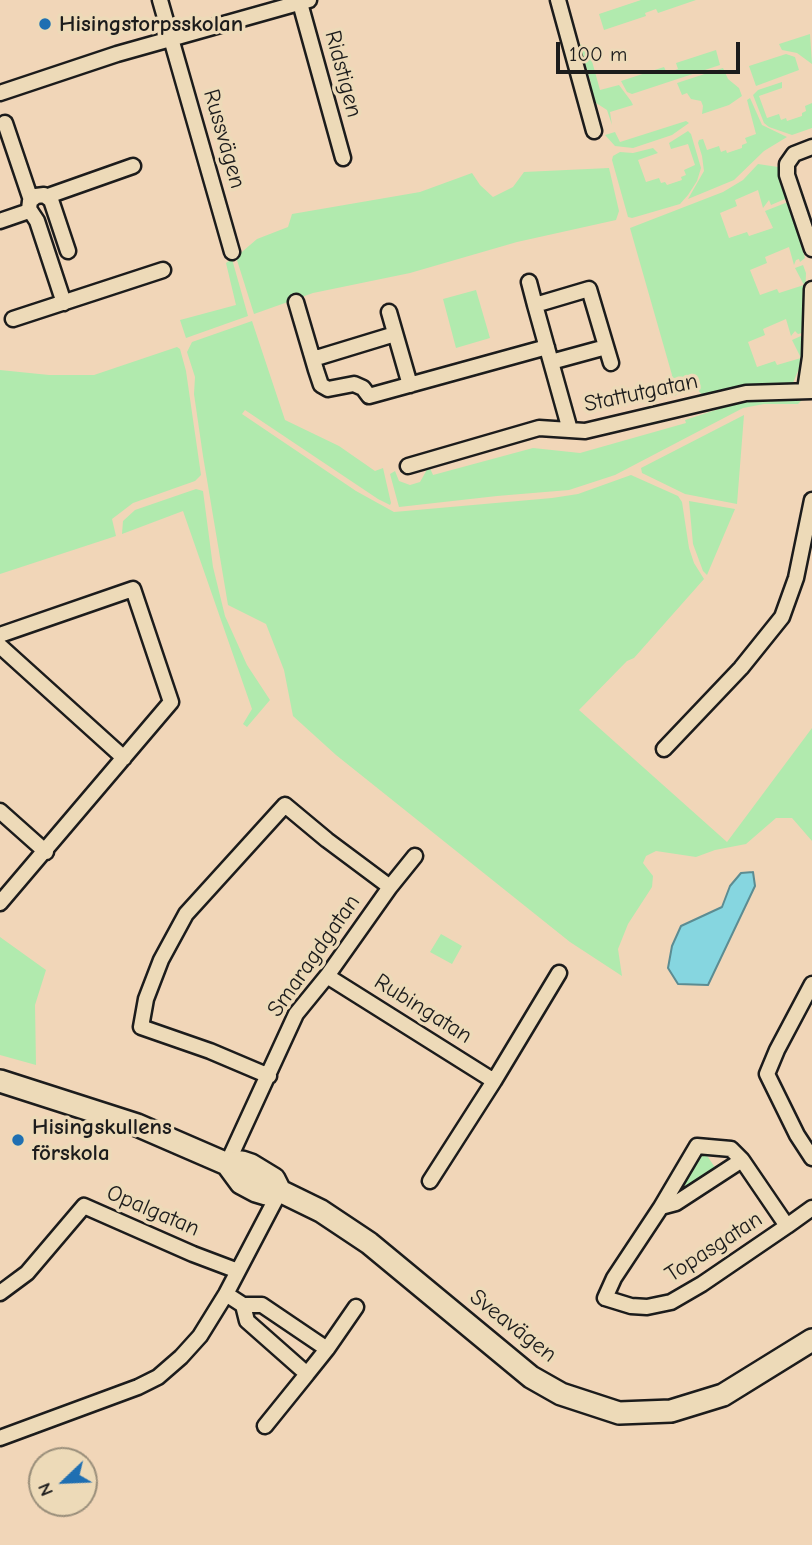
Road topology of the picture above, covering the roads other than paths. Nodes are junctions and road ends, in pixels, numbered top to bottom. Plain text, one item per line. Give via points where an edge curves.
1 (160, 0) edge
2 (558, 0) edge
3 (304, 1) edge
4 (172, 39) junction
5 (0, 93) edge
6 (5, 123) dead end
7 (594, 131) dead end
8 (812, 147) edge
9 (342, 158) dead end
10 (133, 166) dead end
11 (48, 196) junction
12 (30, 206) junction
13 (0, 221) edge
14 (812, 249) edge
15 (68, 251) dead end
16 (232, 252) dead end
17 (163, 270) dead end
18 (529, 282) dead end
19 (812, 289) edge
20 (296, 302) dead end
21 (64, 303) junction
22 (535, 305) junction
23 (389, 312) dead end
24 (13, 320) dead end
25 (395, 334) junction
26 (547, 347) junction
27 (606, 347) junction
28 (313, 359) junction
29 (551, 362) junction
30 (611, 363) dead end
31 (410, 385) junction
32 (808, 391) edge
33 (570, 430) junction
34 (408, 466) dead end
35 (812, 500) edge
36 (0, 635) edge
37 (0, 646) edge
38 (664, 749) dead end
39 (124, 758) junction
40 (0, 811) edge
41 (46, 852) junction
42 (415, 856) dead end
43 (390, 887) junction
44 (0, 903) edge
45 (559, 973) dead end
46 (327, 976) junction
47 (812, 984) edge
48 (269, 1076) junction
49 (0, 1081) edge
50 (494, 1081) junction
51 (812, 1158) edge
52 (742, 1160) junction
53 (227, 1164) junction
54 (430, 1181) dead end
55 (280, 1191) junction
56 (661, 1207) junction
57 (812, 1208) edge
58 (787, 1226) junction
59 (238, 1271) junction
60 (0, 1293) edge
61 (226, 1294) junction
62 (243, 1305) junction
63 (356, 1307) dead end
64 (812, 1340) edge
65 (327, 1349) junction
66 (307, 1374) junction
67 (265, 1426) dead end
68 (0, 1438) edge

1 - 4 street, Russvägen
2 - 7 street
3 - 4 street
3 - 9 street, Ridstigen
4 - 5 street
4 - 16 street, Russvägen
6 - 12 street
8 - 14 street via 794,155 787,164
10 - 11 street
11 - 12 street via 40,195
11 - 15 street
12 - 13 street
12 - 21 street
17 - 21 street
18 - 22 street
19 - 32 street, Stattutgatan
20 - 28 street
21 - 24 street
22 - 26 street
22 - 27 street via 589,289
23 - 25 street
25 - 28 street
25 - 31 street
26 - 29 street
26 - 31 street
27 - 29 street
27 - 30 street
28 - 31 street via 321,385 328,390 354,384 369,396
29 - 33 street
32 - 33 street, Stattutgatan via 746,393 585,431
33 - 34 street, Stattutgatan via 539,428
35 - 38 street via 796,578 782,617
36 - 39 street via 133,589 171,702
37 - 39 street
39 - 41 street
40 - 41 street
41 - 44 street
42 - 43 street, Smaragdgatan
43 - 46 street, Smaragdgatan
43 - 48 street via 285,805 186,914 161,960 141,1027
45 - 50 street
46 - 48 street, Smaragdgatan via 296,1014
46 - 50 street, Rubingatan
47 - 51 street via 767,1074
48 - 53 street, Smaragdgatan
49 - 53 street, Sveavägen via 137,1125
50 - 54 street
52 - 56 street via 676,1203
52 - 56 street, Topasgatan via 732,1149 697,1146
52 - 58 street, Topasgatan
53 - 55 street, Sveavägen via 242,1162 266,1172
55 - 59 street
55 - 64 street, Sveavägen via 369,1243 531,1377 561,1394 619,1413 671,1411 723,1395
56 - 58 street, Topasgatan via 605,1298 647,1307 671,1302
57 - 58 street, Topasgatan
59 - 60 street, Opalgatan via 84,1206 27,1273
59 - 61 street
61 - 62 street
61 - 68 street via 200,1336 158,1377
62 - 65 street via 262,1305
62 - 66 street via 247,1321
63 - 65 street
65 - 66 street
66 - 67 street

